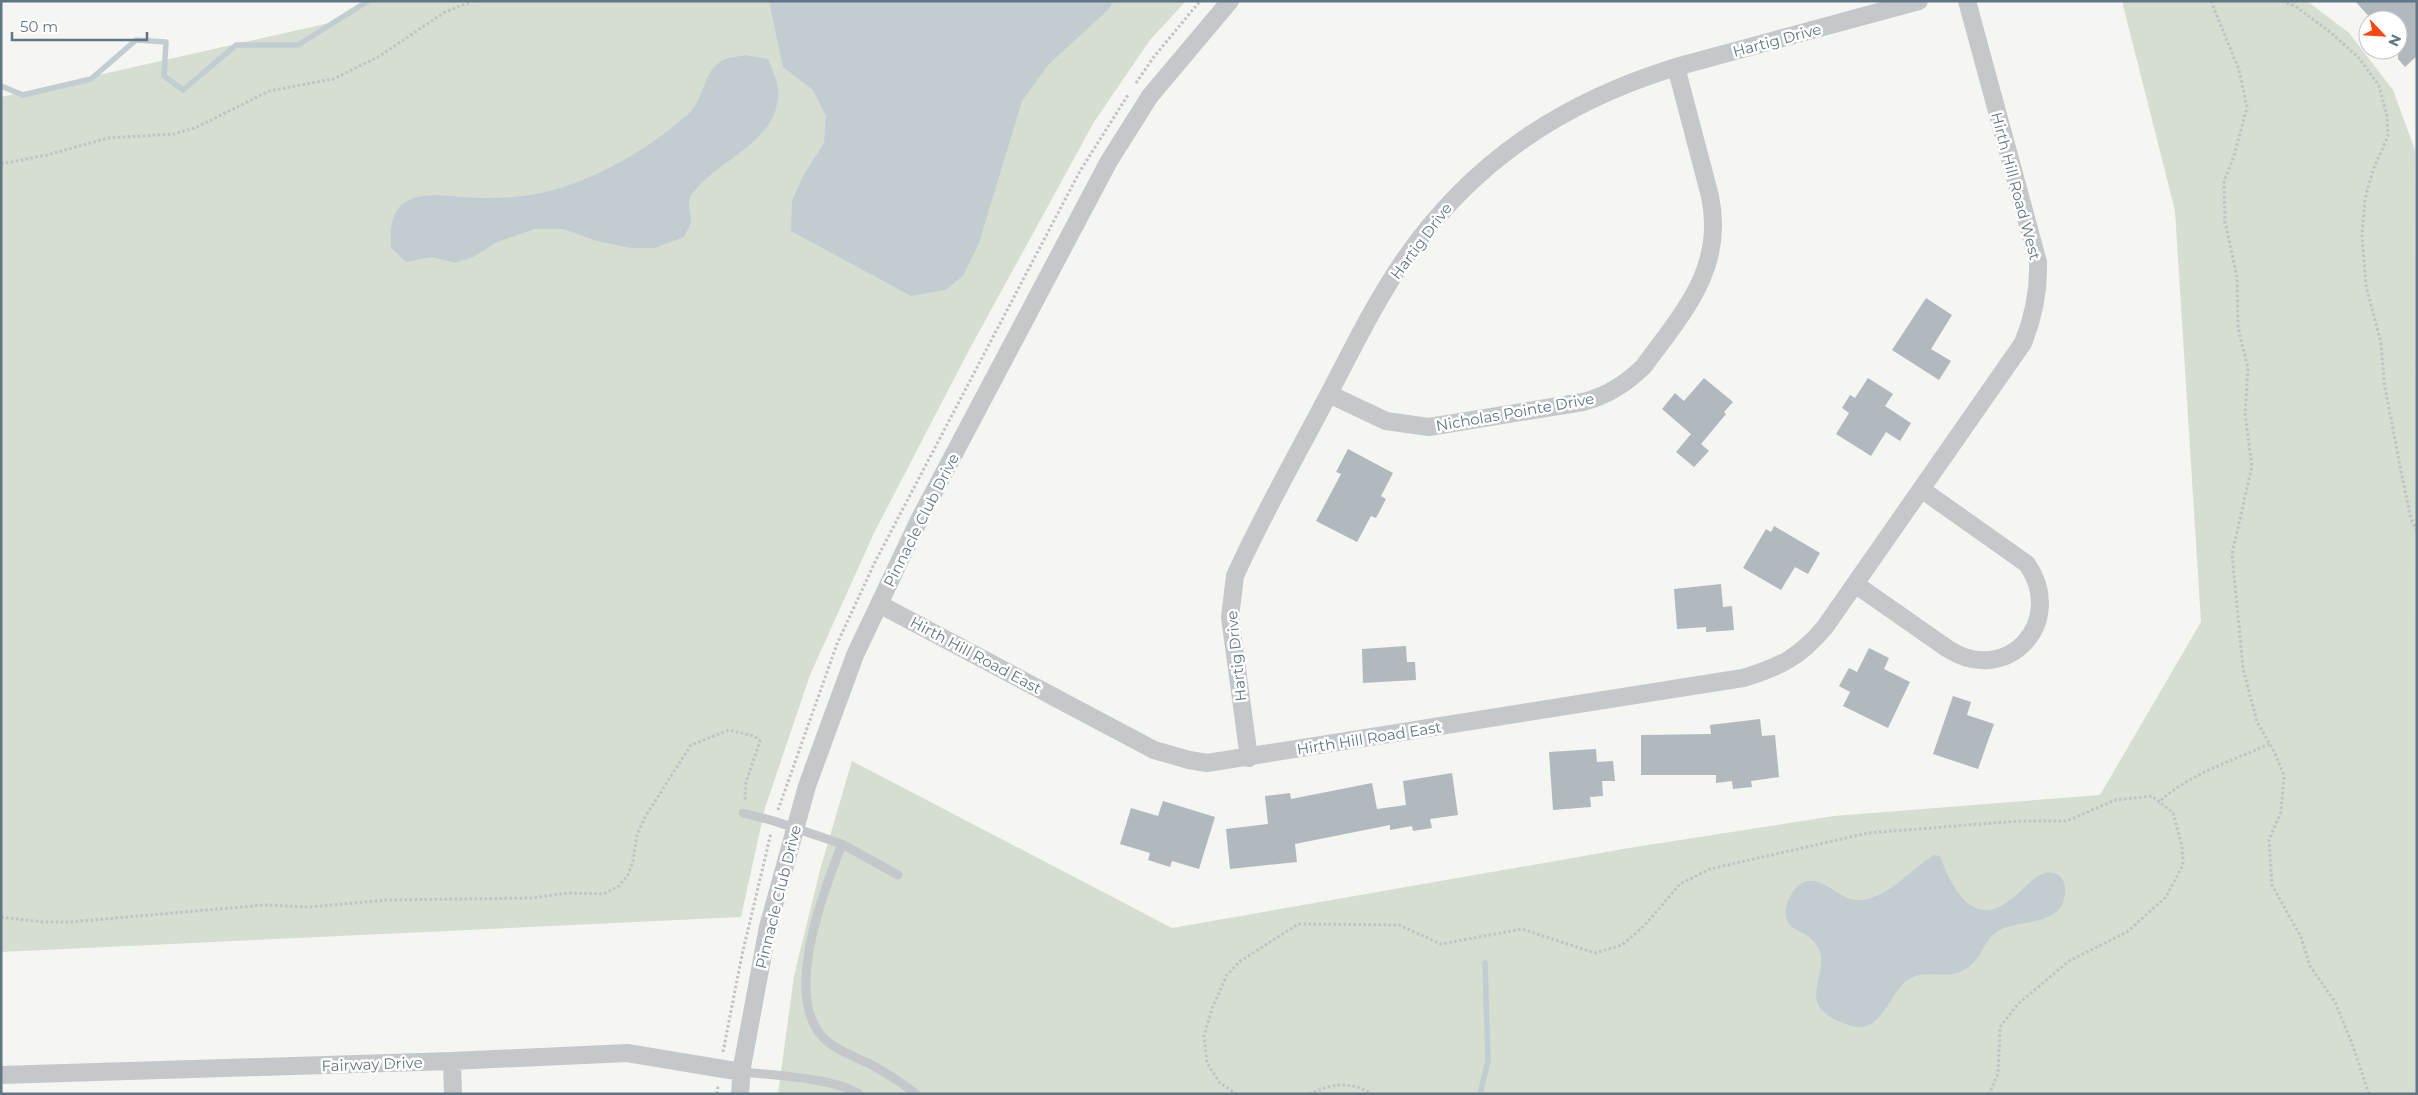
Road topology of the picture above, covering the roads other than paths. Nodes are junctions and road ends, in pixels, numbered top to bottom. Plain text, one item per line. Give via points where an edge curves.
1 (1230, 1) edge
2 (1919, 1) edge
3 (1966, 1) edge
4 (1676, 67) junction
5 (1329, 394) junction
6 (1916, 496) junction
7 (1855, 584) junction
8 (879, 604) junction
9 (1249, 758) junction
10 (744, 813) road end
11 (794, 828) junction
12 (842, 844) junction
13 (898, 875) dead end
14 (452, 1061) junction
15 (742, 1072) junction
16 (1, 1075) edge
17 (453, 1094) edge
18 (740, 1094) edge
19 (859, 1094) edge
20 (916, 1094) edge

1 - 8 street, Pinnacle Club Drive via 1150,96 1110,161 919,520
2 - 4 street, Hartig Drive
3 - 6 street, Hirth Hill Road West via 2038,262 2037,300 2023,342
4 - 5 street, Hartig Drive via 1614,88 1559,116 1524,137 1470,182 1430,225 1404,261 1377,303
4 - 5 street, Nicholas Pointe Drive via 1710,196 1714,241 1710,260 1696,292 1634,376 1598,398 1583,402 1429,427 1386,421
5 - 9 street, Hartig Drive via 1235,576 1230,617
6 - 7 street, Hirth Hill Road East
6 - 7 street via 2012,552 2026,564 2037,582 2040,596 2040,610 2030,636 2008,655 1990,660 1964,658
7 - 9 street, Hirth Hill Road East via 1825,627 1798,655 1783,664 1743,678
8 - 9 street, Hirth Hill Road East via 1154,750 1207,763
8 - 11 street, Pinnacle Club Drive via 855,655
10 - 11 lane
11 - 12 lane
11 - 15 street, Pinnacle Club Drive via 768,927
12 - 13 lane
12 - 20 lane via 818,911 806,965 805,990 810,1011 816,1030 828,1042
14 - 15 street, Fairway Drive via 628,1053
14 - 16 street, Fairway Drive
14 - 17 street
15 - 18 street, Pinnacle Club Drive
15 - 19 lane via 824,1082

